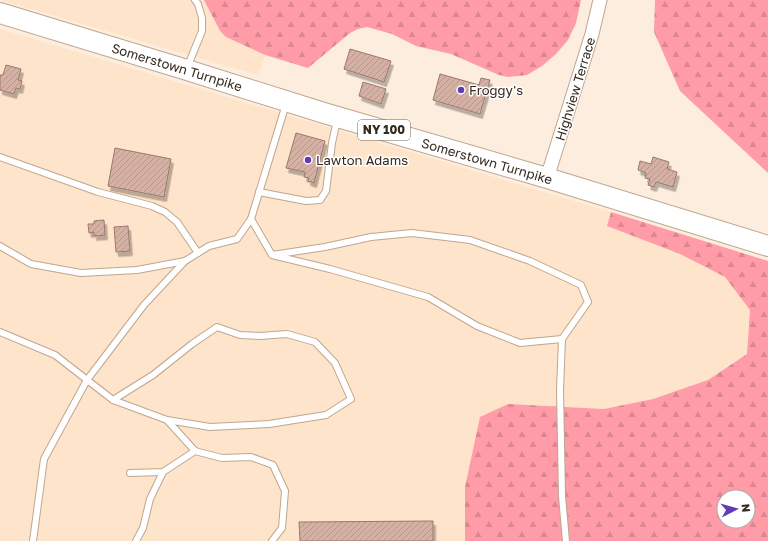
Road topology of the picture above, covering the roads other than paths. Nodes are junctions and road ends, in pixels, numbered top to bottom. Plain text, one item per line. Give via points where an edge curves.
1 (196, 0) edge
2 (600, 0) edge
3 (0, 13) edge
4 (186, 70) junction
5 (287, 101) junction
6 (338, 117) junction
7 (0, 157) edge
8 (547, 178) junction
9 (259, 192) junction
10 (251, 219) junction
11 (0, 246) edge
12 (768, 246) edge
13 (198, 253) junction
14 (272, 255) junction
15 (185, 261) junction
16 (0, 332) edge
17 (562, 339) junction
18 (87, 380) junction
19 (113, 400) junction
20 (168, 420) junction
21 (196, 451) junction
22 (163, 472) junction
23 (130, 473) dead end
24 (34, 541) edge
25 (136, 541) edge
26 (272, 541) edge
27 (566, 541) edge

1 - 4 lane via 202,18 202,31
2 - 8 street, Highview Terrace via 592,34
3 - 4 main road, Somerstown Turnpike / NY 100
4 - 5 main road, Somerstown Turnpike / NY 100
5 - 6 main road, Somerstown Turnpike / NY 100
5 - 9 lane
6 - 8 main road, Somerstown Turnpike / NY 100
6 - 9 lane via 326,190 320,200 306,201
7 - 13 lane via 98,192 152,206 165,212 177,222
8 - 12 main road, Somerstown Turnpike / NY 100
9 - 10 lane
10 - 13 lane via 237,239 209,246
10 - 14 lane
11 - 15 lane via 31,264 81,273 137,270
13 - 15 lane
14 - 17 lane via 428,297 477,326 520,343
14 - 17 lane via 371,237 412,233 470,240 530,261 581,285 588,302
15 - 18 lane via 144,305
16 - 18 lane via 55,355
17 - 27 lane via 560,398 562,496
18 - 19 lane
18 - 24 lane via 44,458
19 - 20 lane
19 - 20 lane via 153,375 217,328 240,335 287,334 315,342 335,363 351,399 326,415 269,424 210,427
20 - 21 lane
21 - 22 lane
21 - 26 lane via 222,458 251,457 273,465 285,491 282,528
22 - 23 lane
22 - 25 lane via 150,498

